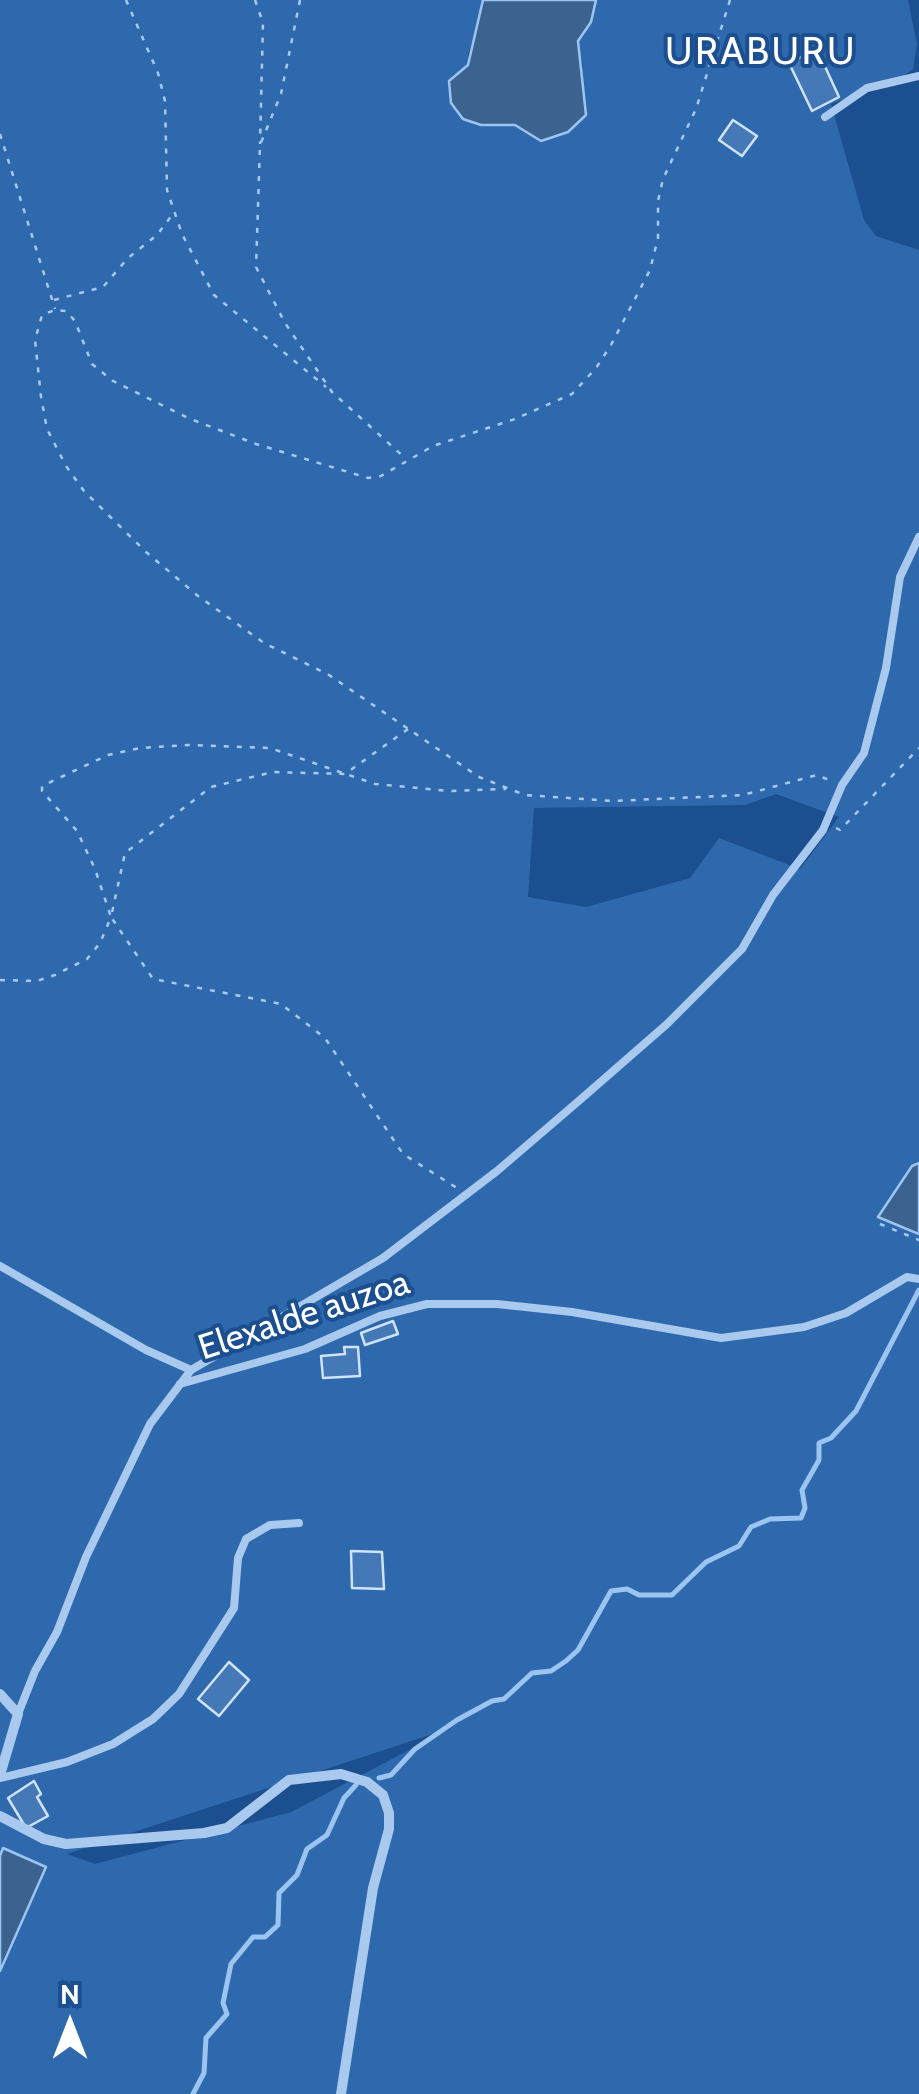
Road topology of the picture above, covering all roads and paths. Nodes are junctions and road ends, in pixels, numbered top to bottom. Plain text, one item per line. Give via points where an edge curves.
1 (126, 0) edge
2 (255, 0) edge
3 (300, 0) edge
4 (730, 0) edge
5 (919, 76) edge
6 (825, 118) dead end
7 (0, 134) edge
8 (260, 145) junction
9 (174, 214) junction
10 (53, 300) junction
11 (55, 310) junction
12 (332, 392) junction
13 (408, 460) junction
14 (919, 536) edge
15 (408, 729) junction
16 (919, 748) edge
17 (346, 774) junction
18 (842, 785) junction
19 (507, 789) junction
20 (830, 814) junction
21 (112, 917) junction
22 (0, 980) edge
23 (466, 1194) junction
24 (880, 1224) dead end
25 (919, 1240) edge
26 (0, 1266) edge
27 (919, 1279) edge
28 (191, 1370) junction
29 (180, 1384) junction
30 (299, 1522) dead end
31 (0, 1694) edge
32 (18, 1714) junction
33 (0, 1776) edge
34 (0, 1816) edge
35 (341, 2094) edge

1 - 9 path via 165,102 167,190
2 - 8 path via 263,23
3 - 8 path via 281,94
4 - 13 path via 696,109 663,179 650,270 596,368 553,404
5 - 6 lane via 868,88
7 - 10 path
8 - 12 path via 256,267
9 - 10 path via 104,287
9 - 12 path via 214,295
10 - 11 path
11 - 13 path via 75,321 102,373 188,418 368,478
11 - 15 path via 42,315 36,340 41,398 47,429 84,491 198,596 264,644 329,675
12 - 13 path
14 - 18 lane via 900,577 864,753
15 - 17 path
15 - 19 path via 479,778
16 - 20 path via 840,830
17 - 19 path via 448,791
17 - 21 path via 274,772 210,787 125,854
17 - 21 path via 270,748 189,745 108,756 42,786 78,831
18 - 19 path via 817,776 743,796 612,801
18 - 20 lane
20 - 23 lane via 724,968
21 - 22 path via 87,960 37,981
21 - 23 path via 153,979 281,1004 310,1026 325,1038 403,1154
23 - 28 lane via 383,1258
24 - 25 path
26 - 28 lane
27 - 29 lane, Elexalde auzoa via 907,1277 846,1313 804,1327 721,1338 572,1312 427,1304 380,1316 305,1349
28 - 29 lane
29 - 32 lane, Elexalde auzoa via 150,1424
30 - 33 lane, Elexalde auzoa via 270,1526 246,1539 234,1608 179,1694 154,1719 67,1762
31 - 32 street
32 - 33 street, Elexalde auzoa
34 - 35 street via 66,1844 227,1828 289,1780 340,1774 383,1795 389,1829 373,1888

